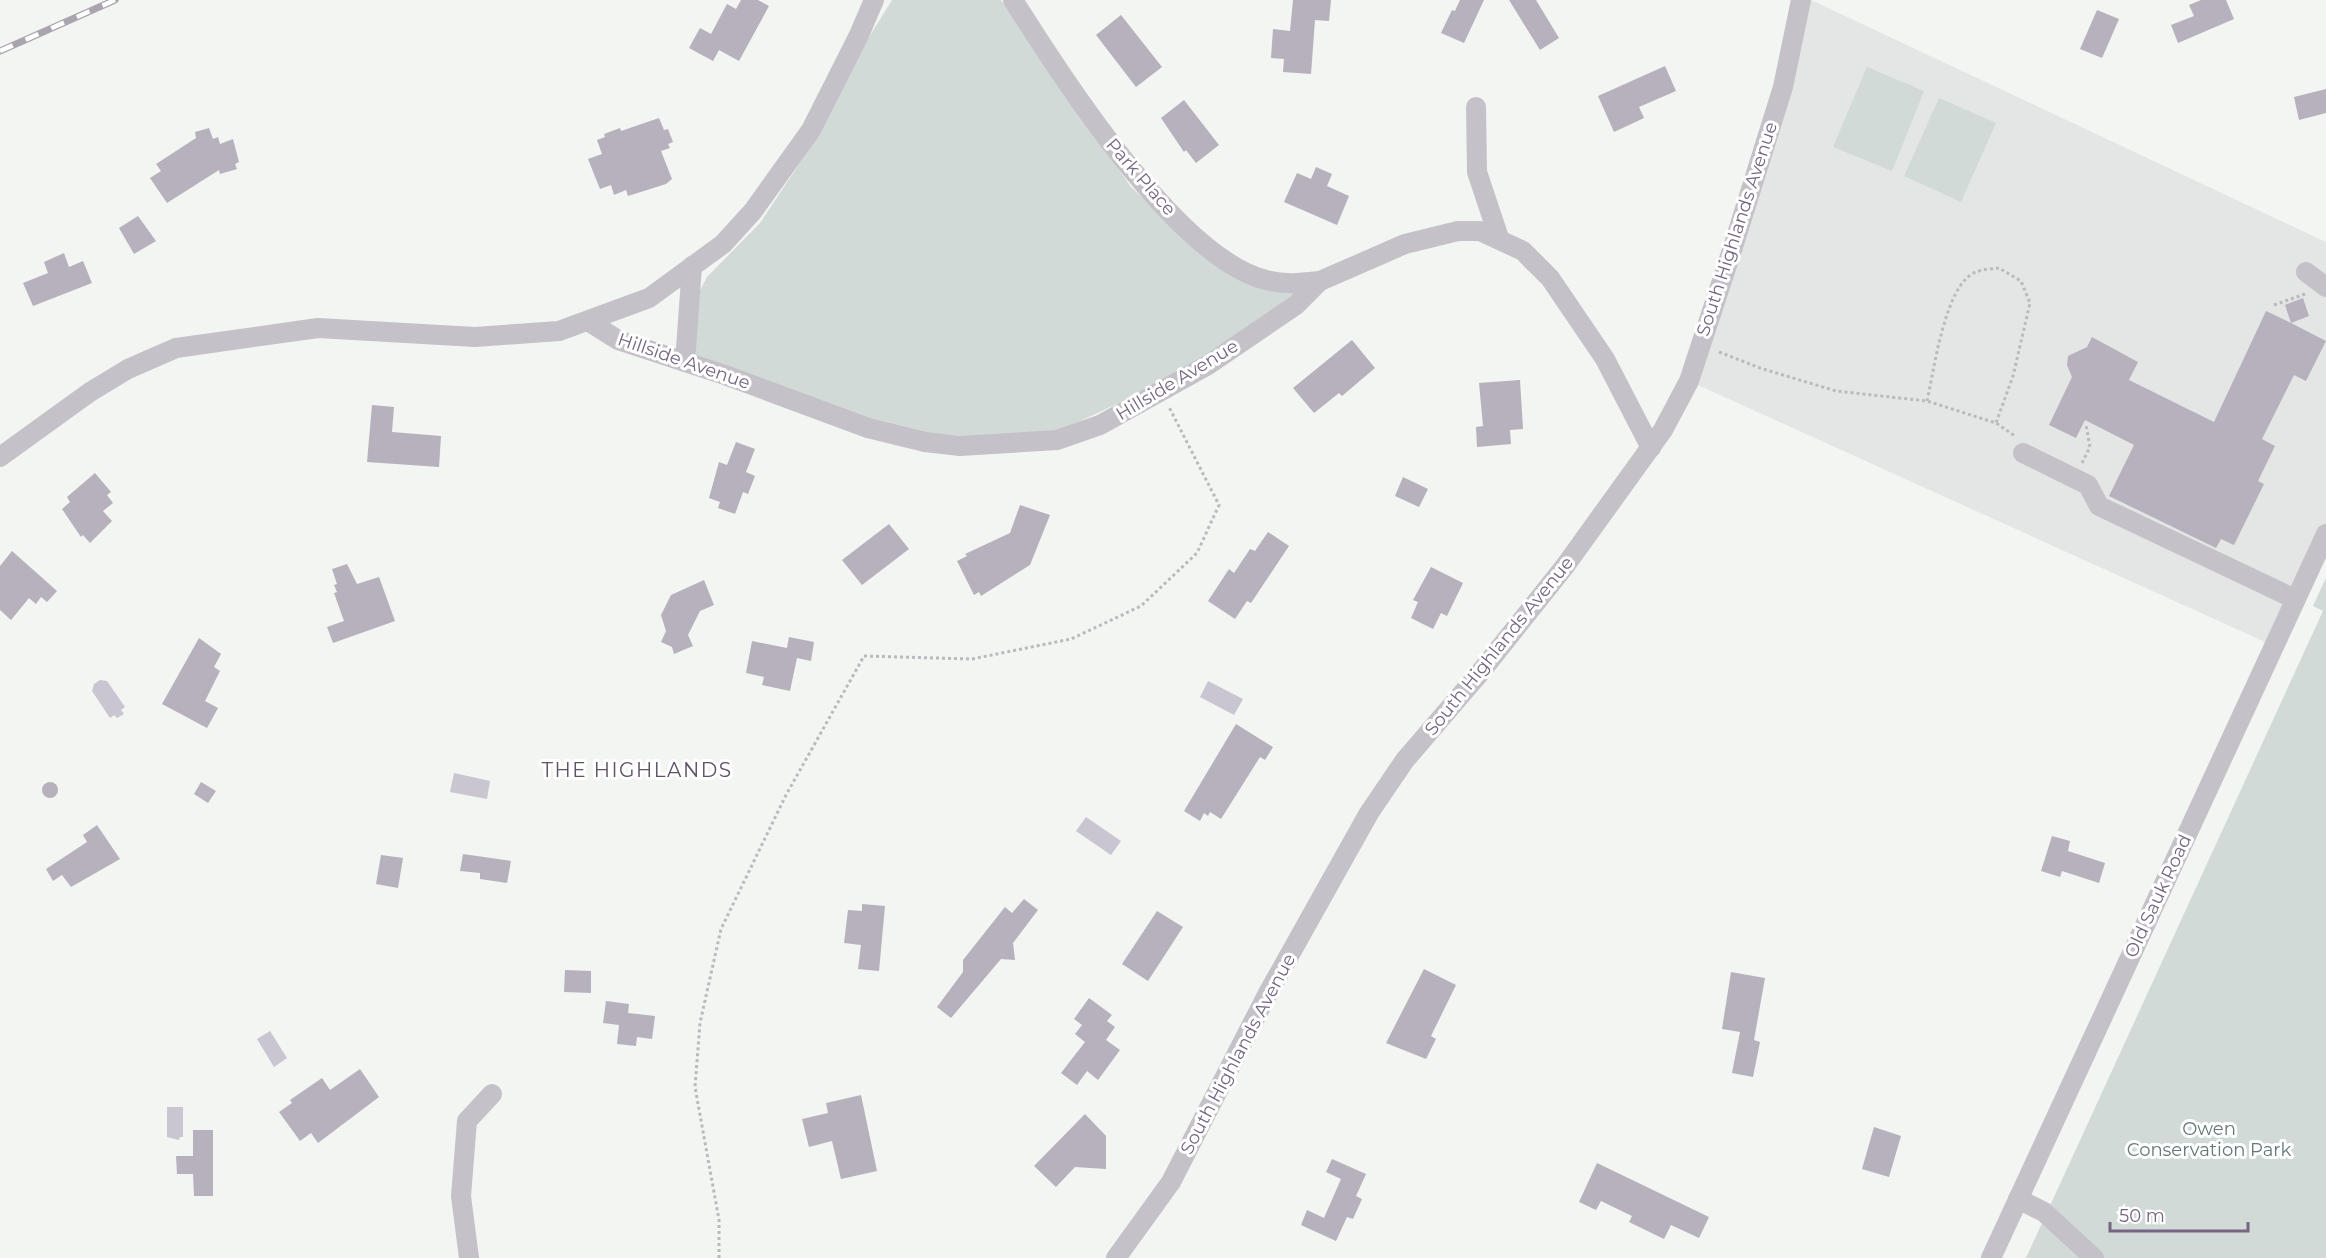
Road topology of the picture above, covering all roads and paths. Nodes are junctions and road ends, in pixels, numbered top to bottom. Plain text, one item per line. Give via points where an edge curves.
1 (874, 0) edge
2 (1013, 0) edge
3 (1801, 0) edge
4 (1476, 107) dead end
5 (1499, 238) junction
6 (692, 266) junction
7 (2306, 272) dead end
8 (1320, 281) junction
9 (2320, 292) edge
10 (2274, 305) dead end
11 (588, 321) junction
12 (1701, 345) junction
13 (685, 362) junction
14 (1159, 393) junction
15 (1927, 400) junction
16 (1996, 423) junction
17 (2085, 425) dead end
18 (2019, 445) joint
19 (1651, 448) junction
20 (0, 457) edge
21 (2074, 478) junction
22 (2326, 534) edge
23 (2295, 599) junction
24 (492, 1094) dead end
25 (2018, 1199) junction
26 (469, 1258) edge
27 (720, 1258) edge
28 (1116, 1258) edge
29 (1991, 1258) edge
30 (2094, 1258) edge

1 - 6 street via 840,74 795,154 753,212 723,244
2 - 8 street, Park Place via 1114,148 1204,246 1264,280 1292,285
3 - 12 street, South Highlands Avenue via 1783,87
4 - 5 street via 1477,172
5 - 8 street, Hillside Avenue via 1480,231 1458,231 1405,244
5 - 19 street, Hillside Avenue via 1523,251 1550,278 1605,359
6 - 11 street via 649,298
6 - 13 street
7 - 9 street
8 - 14 street, Hillside Avenue via 1286,312
9 - 10 path
11 - 13 street, Hillside Avenue via 618,340
11 - 20 street via 559,331 475,337 318,328 176,348 128,369 90,392
12 - 15 path via 1836,391
12 - 19 street, South Highlands Avenue via 1689,381
13 - 14 street, Hillside Avenue via 868,428 960,446 1057,440 1100,425
14 - 27 path via 1219,505 1197,553 1141,606 1071,639 972,659 864,656 786,795 721,930 700,1023 695,1087 719,1220
15 - 16 path
15 - 16 path via 1942,325 1956,292 1974,272 1999,268 2021,281 2030,303 2013,376
16 - 18 path
17 - 21 path via 2090,447
18 - 21 street
19 - 28 street, South Highlands Avenue via 1479,674 1405,760 1369,813 1267,995 1171,1182
21 - 23 street via 2088,485 2099,506
22 - 23 street, Old Sauk Road
23 - 25 street, Old Sauk Road
24 - 26 street via 467,1121 461,1196
25 - 29 street, Old Sauk Road
25 - 30 street via 2044,1212

